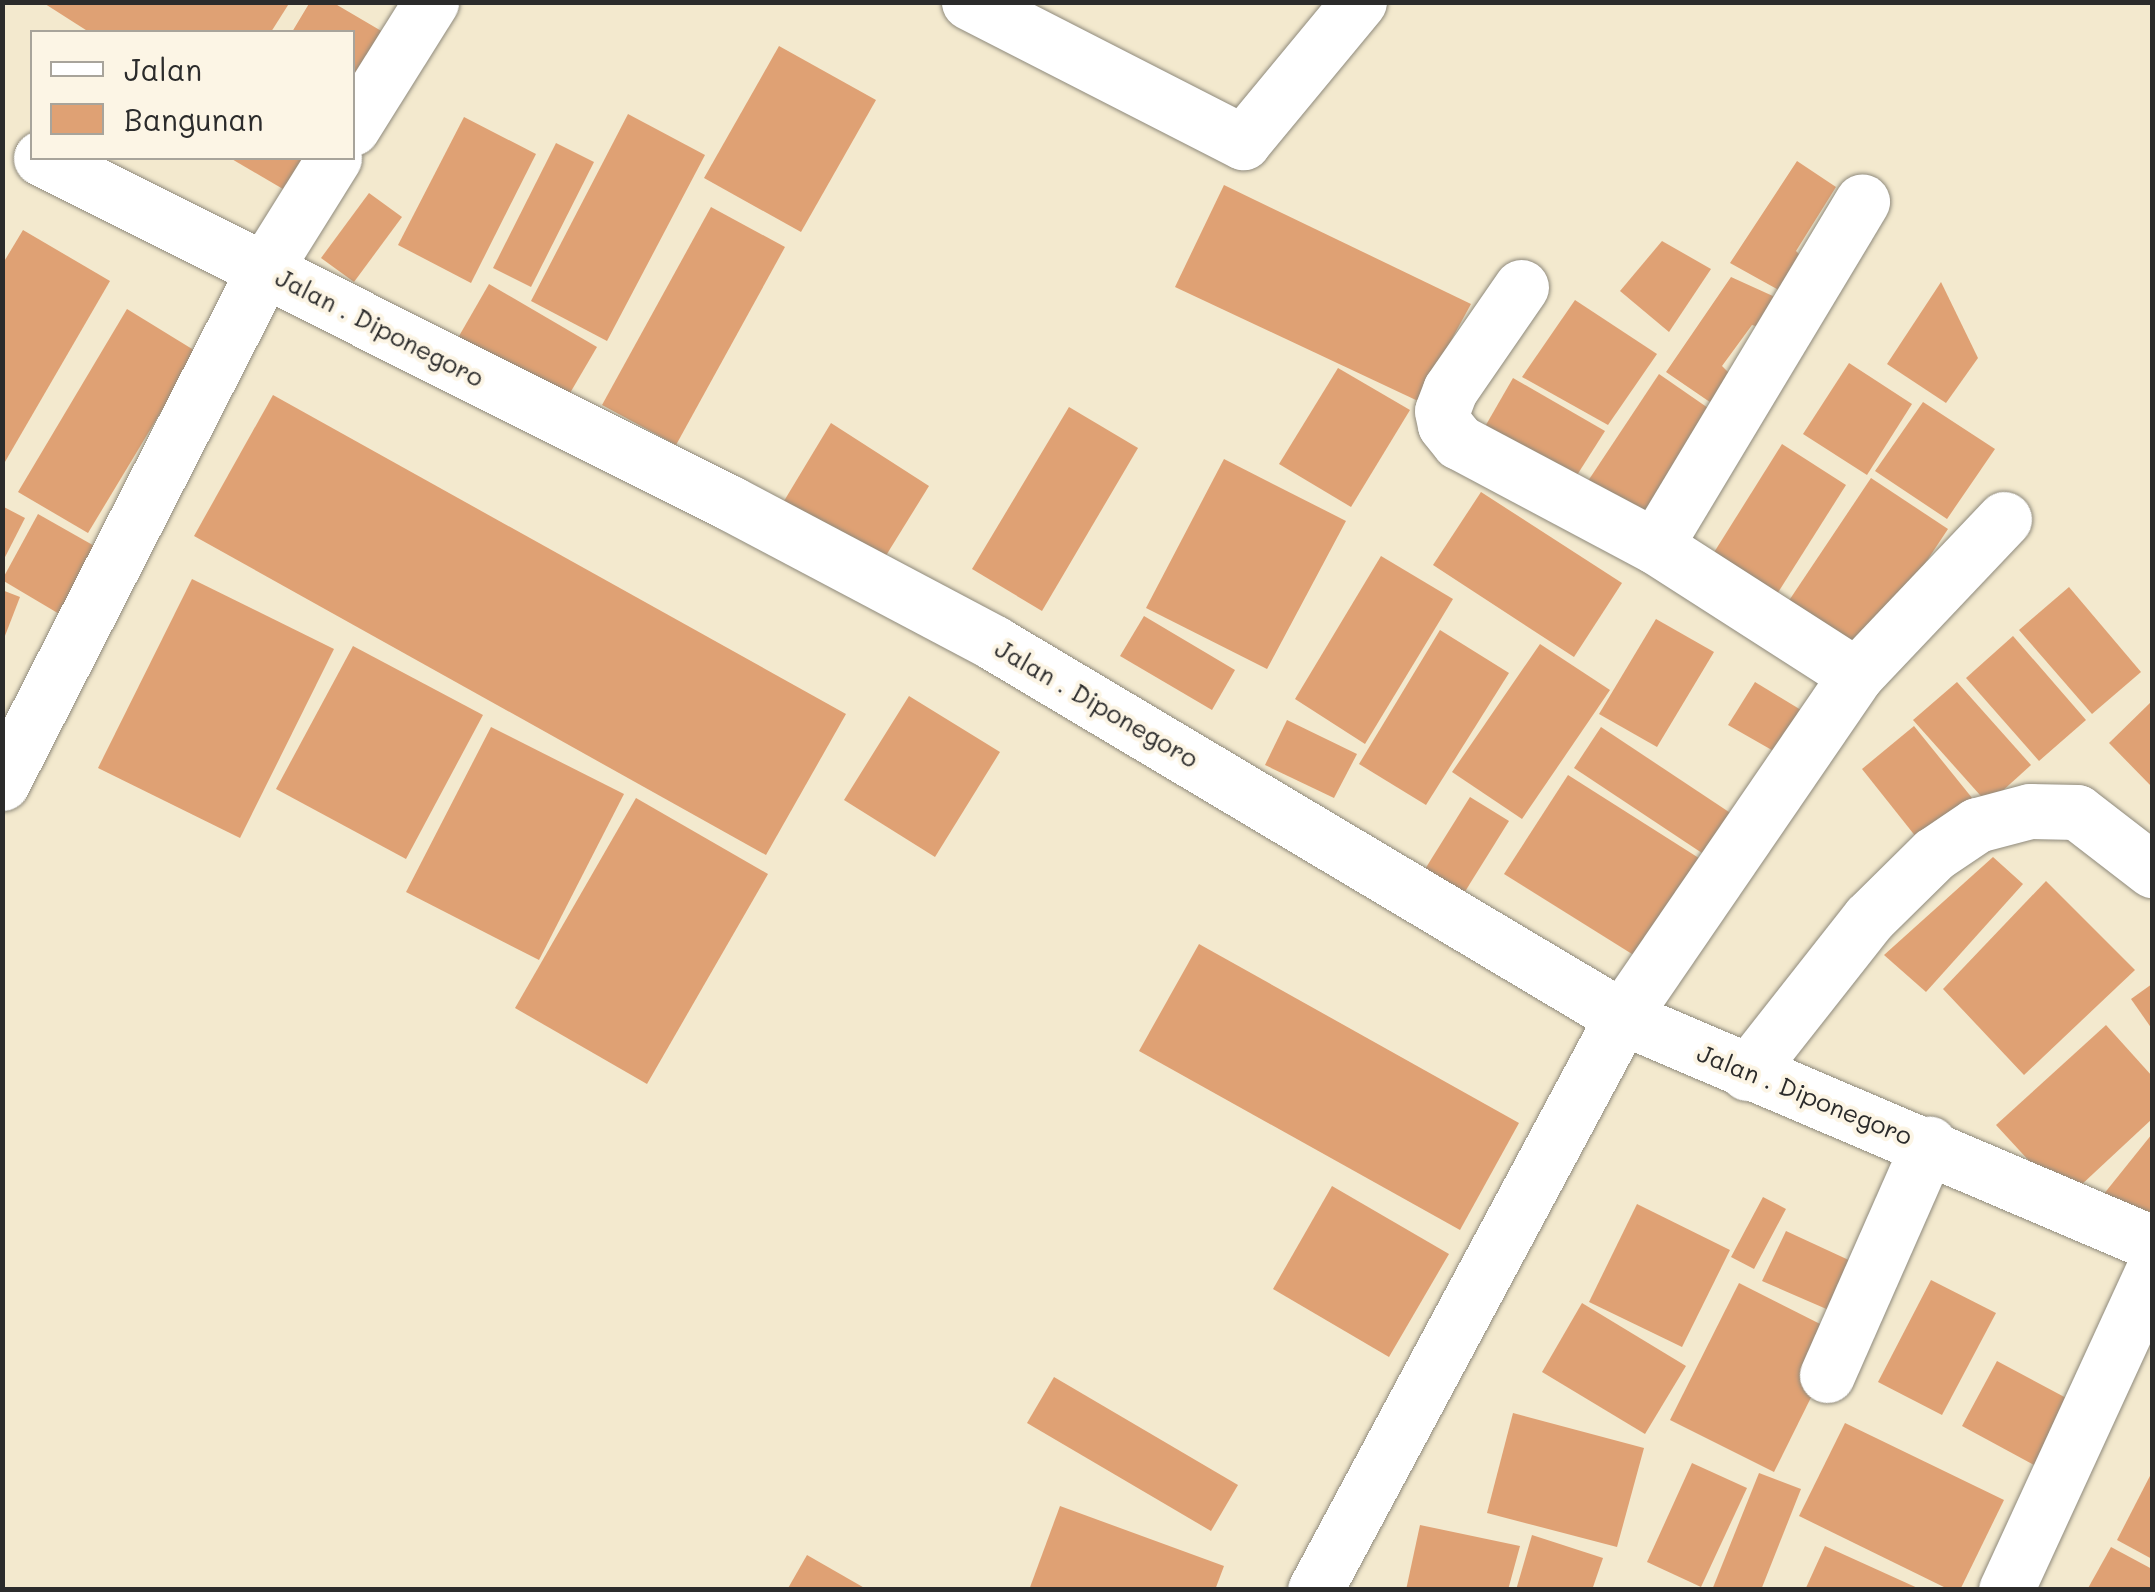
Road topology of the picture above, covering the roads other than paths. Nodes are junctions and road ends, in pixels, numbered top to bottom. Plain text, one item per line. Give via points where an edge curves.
1 (431, 2) edge
2 (969, 2) edge
3 (1359, 2) edge
4 (355, 123) edge
5 (2, 138) edge
6 (30, 152) edge
7 (45, 160) edge
8 (333, 160) edge
9 (1862, 201) dead end
10 (264, 270) junction
11 (1520, 286) dead end
12 (2004, 519) dead end
13 (1655, 546) junction
14 (1856, 675) junction
15 (2, 783) edge
16 (2152, 870) edge
17 (1622, 1016) junction
18 (1746, 1072) junction
19 (1929, 1144) junction
20 (2152, 1243) edge
21 (2152, 1272) edge
22 (1826, 1375) dead end
23 (1315, 1590) edge
24 (2006, 1590) edge

1 - 4 street
2 - 3 street via 1243,142
5 - 6 street
7 - 10 street, Jalan . Diponegoro
8 - 10 street
9 - 13 street
10 - 15 street
10 - 17 street, Jalan . Diponegoro via 994,643
11 - 13 street via 1450,390 1445,425 1458,442
12 - 14 street
13 - 14 street
14 - 17 street
16 - 18 street via 2078,812 2030,811 1978,825 1934,854 1869,918
17 - 18 street, Jalan . Diponegoro
17 - 23 street
18 - 19 street, Jalan . Diponegoro
19 - 20 street, Jalan . Diponegoro
19 - 22 street
21 - 24 street

